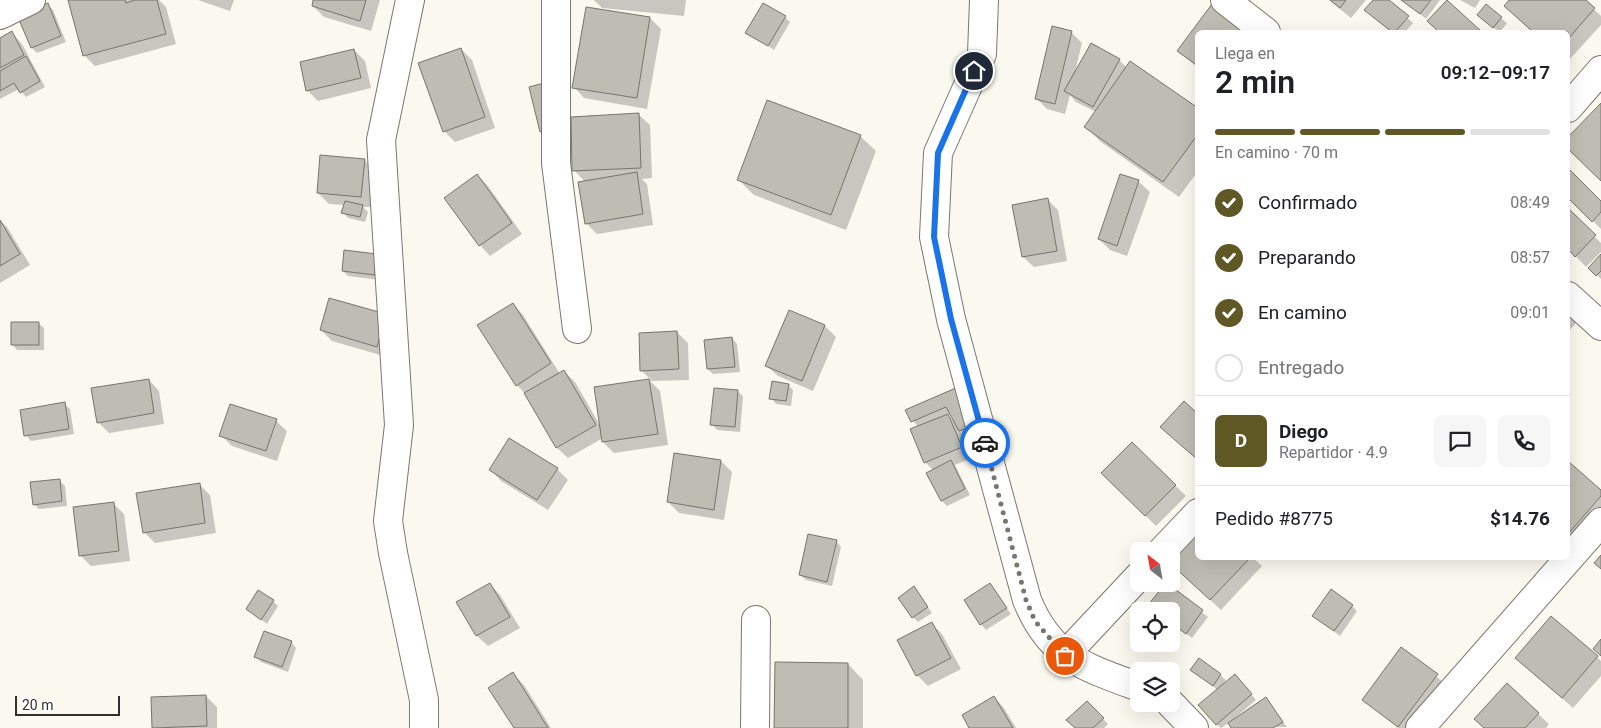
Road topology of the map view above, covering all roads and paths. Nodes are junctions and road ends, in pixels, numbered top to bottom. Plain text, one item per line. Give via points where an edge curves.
1 (31, 0) edge
2 (410, 0) edge
3 (556, 0) edge
4 (984, 0) edge
5 (1225, 0) edge
6 (0, 14) edge
7 (1263, 30) edge
8 (1601, 70) edge
9 (1570, 106) edge
10 (1570, 298) edge
11 (1601, 326) edge
12 (576, 329) dead end
13 (1195, 516) edge
14 (1601, 522) edge
15 (1171, 542) edge
16 (1570, 557) edge
17 (1568, 560) edge
18 (1130, 586) edge
19 (756, 620) dead end
20 (1065, 656) junction
21 (1130, 684) edge
22 (1179, 712) edge
23 (424, 728) edge
24 (755, 728) edge
25 (1194, 728) edge
26 (1420, 728) edge

1 - 6 street
2 - 23 street via 381,140 398,426 388,521 424,700
3 - 12 street via 556,163
4 - 20 street via 982,54 938,153 934,237 951,319 1026,600 1035,621
5 - 7 street
8 - 9 street
10 - 11 street
13 - 15 street
14 - 16 street
17 - 26 street
18 - 20 street
19 - 24 street
20 - 21 street
22 - 25 street

